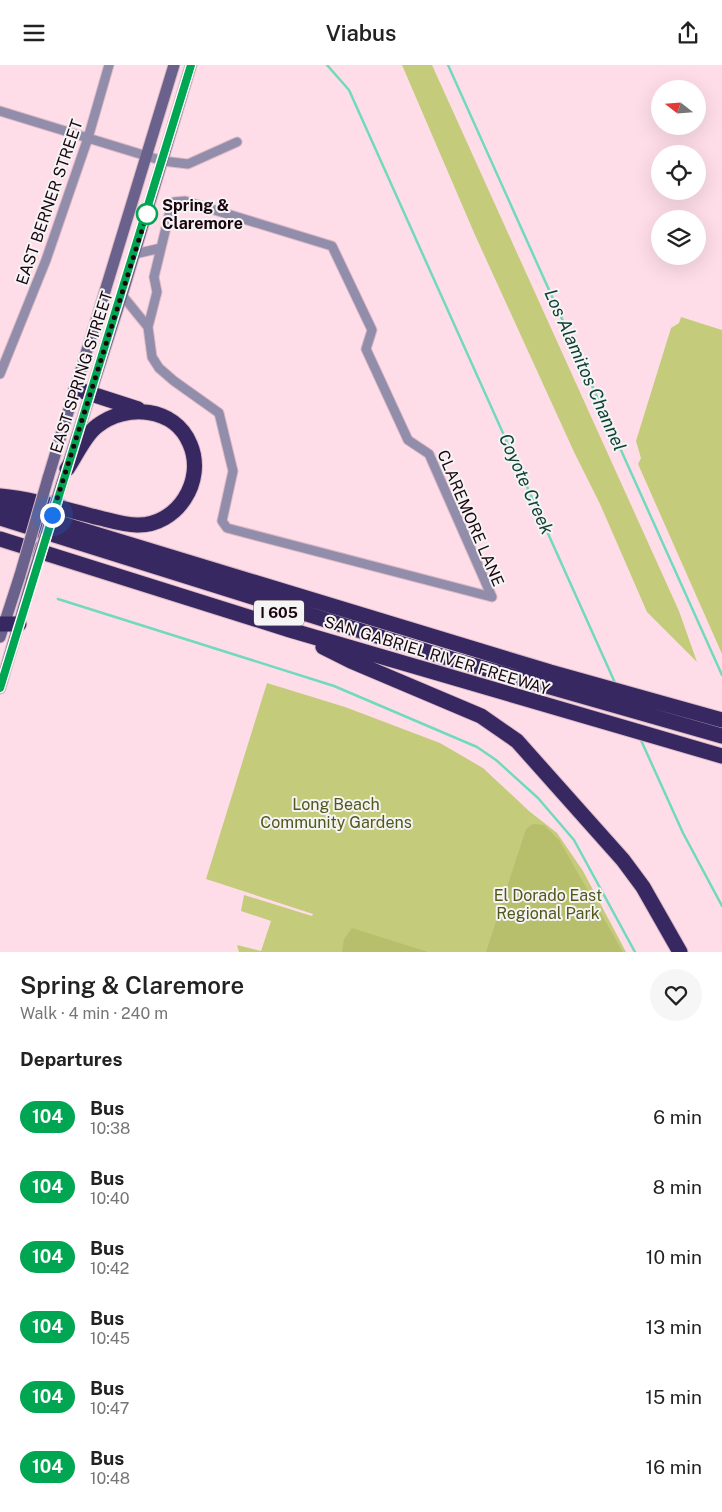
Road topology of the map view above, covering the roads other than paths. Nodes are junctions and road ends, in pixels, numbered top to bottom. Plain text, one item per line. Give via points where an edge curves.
1 (109, 65) edge
2 (174, 65) edge
3 (191, 65) edge
4 (0, 111) edge
5 (88, 138) junction
6 (237, 141) dead end
7 (147, 156) junction
8 (163, 161) junction
9 (161, 248) junction
10 (135, 254) junction
11 (122, 295) junction
12 (148, 327) junction
13 (0, 374) edge
14 (76, 389) junction
15 (91, 393) junction
16 (141, 410) junction
17 (64, 476) junction
18 (0, 496) edge
19 (0, 505) edge
20 (0, 518) edge
21 (0, 526) edge
22 (0, 539) edge
23 (6, 627) edge
24 (290, 630) junction
25 (0, 688) edge
26 (558, 693) junction
27 (722, 721) edge
28 (722, 736) edge
29 (722, 743) edge
30 (722, 756) edge
31 (680, 952) edge

1 - 5 street, EAST BERNER STREET
2 - 7 main road, EAST SPRING STREET
3 - 8 main road, EAST SPRING STREET
4 - 5 street
5 - 7 street
5 - 13 street, EAST BERNER STREET via 46,260
6 - 8 street via 188,164
7 - 8 street
7 - 14 main road, EAST SPRING STREET
8 - 10 main road, EAST SPRING STREET
9 - 10 street
9 - 12 street, CLAREMORE LANE via 154,277 157,291
9 - 12 street, CLAREMORE LANE via 171,207 174,202 185,201 332,246 372,330 366,349 408,440 429,454 492,597 227,528 222,521 233,471 219,413 159,368 152,357
10 - 11 main road, EAST SPRING STREET
11 - 12 street
11 - 15 main road, EAST SPRING STREET
14 - 15 highway
14 - 23 main road, EAST SPRING STREET, bridge
15 - 16 highway
15 - 17 main road, EAST SPRING STREET
16 - 17 highway via 120,413 95,427
16 - 18 highway via 169,420 190,444 194,461 193,481 174,513 155,523 137,525 20,497
17 - 23 main road, EAST SPRING STREET, bridge via 32,579
19 - 27 highway, SAN GABRIEL RIVER FREEWAY / I 605
20 - 26 highway, I 605
21 - 26 highway, I 605
22 - 24 highway, SAN GABRIEL RIVER FREEWAY / I 605
23 - 25 main road, EAST SPRING STREET
24 - 30 highway, SAN GABRIEL RIVER FREEWAY / I 605
24 - 31 highway via 352,661 482,715 517,741 623,860 643,887
26 - 28 highway, I 605
26 - 29 highway, I 605

